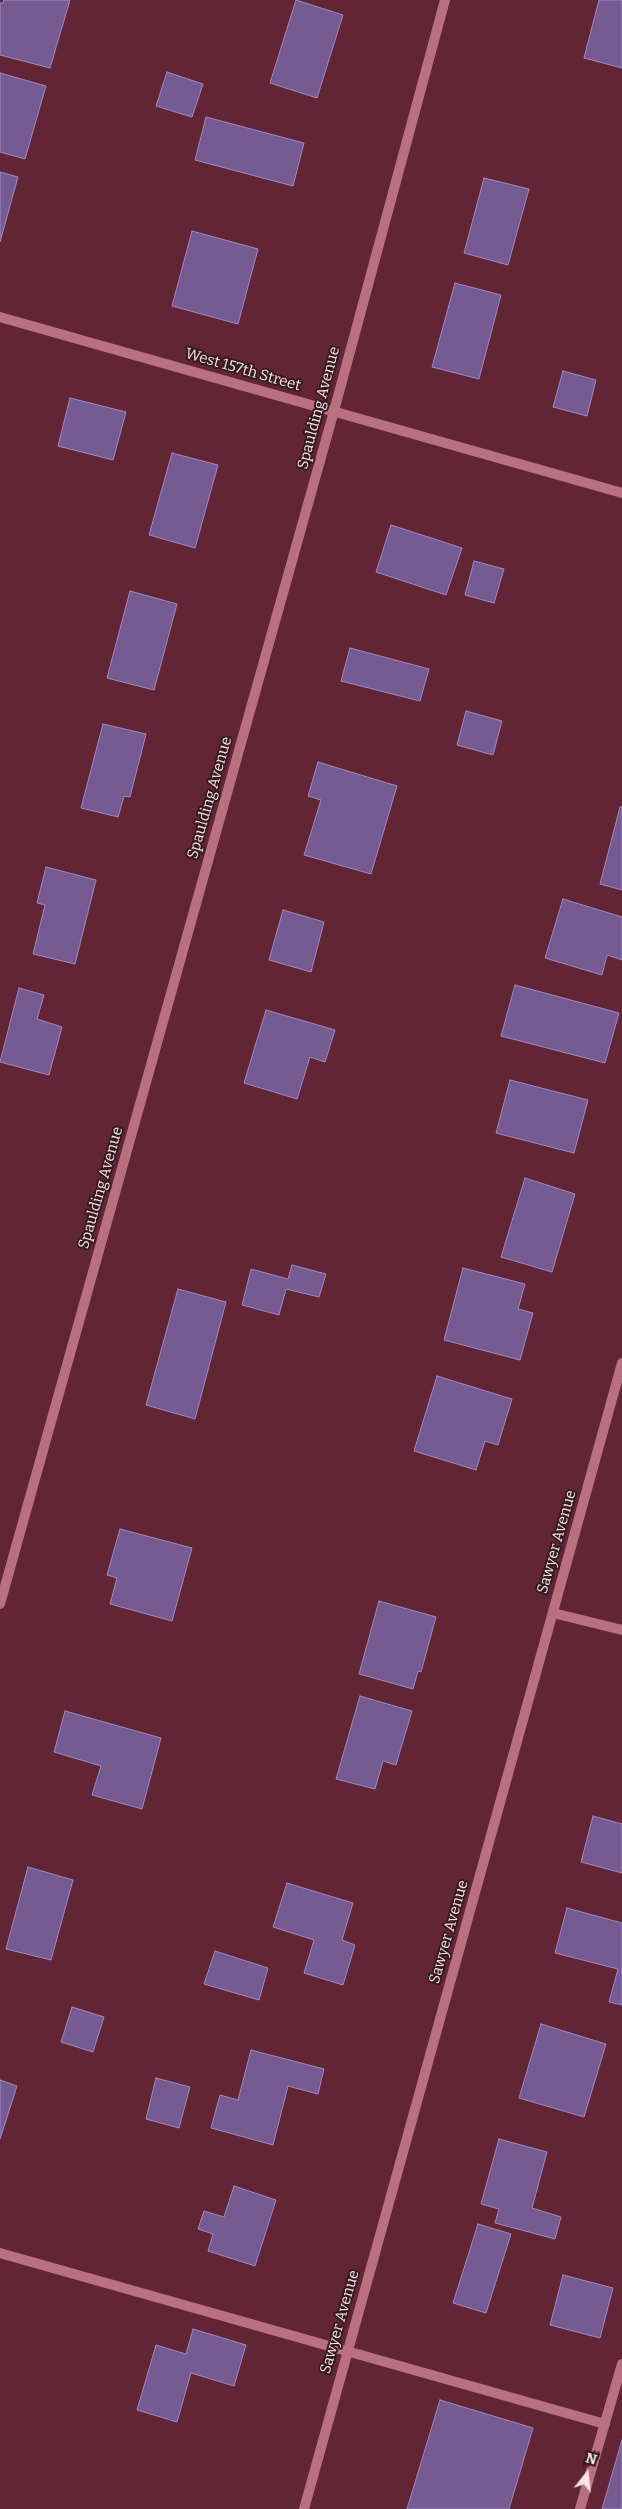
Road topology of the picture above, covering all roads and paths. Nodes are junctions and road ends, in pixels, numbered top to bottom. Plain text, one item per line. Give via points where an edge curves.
1 (445, 0) edge
2 (0, 317) edge
3 (334, 412) junction
4 (622, 493) edge
5 (622, 1364) edge
6 (0, 1604) edge
7 (553, 1614) junction
8 (622, 1630) edge
9 (0, 2253) edge
10 (348, 2351) junction
11 (622, 2364) edge
12 (605, 2424) junction
13 (304, 2509) edge
14 (580, 2509) edge

1 - 3 street, Spaulding Avenue
2 - 3 street, West 157th Street
3 - 4 street, West 157th Street
3 - 6 street, Spaulding Avenue
5 - 7 street, Sawyer Avenue
7 - 8 street
7 - 10 street, Sawyer Avenue
9 - 10 street
10 - 12 street
10 - 13 street, Sawyer Avenue
11 - 12 street
12 - 14 street

